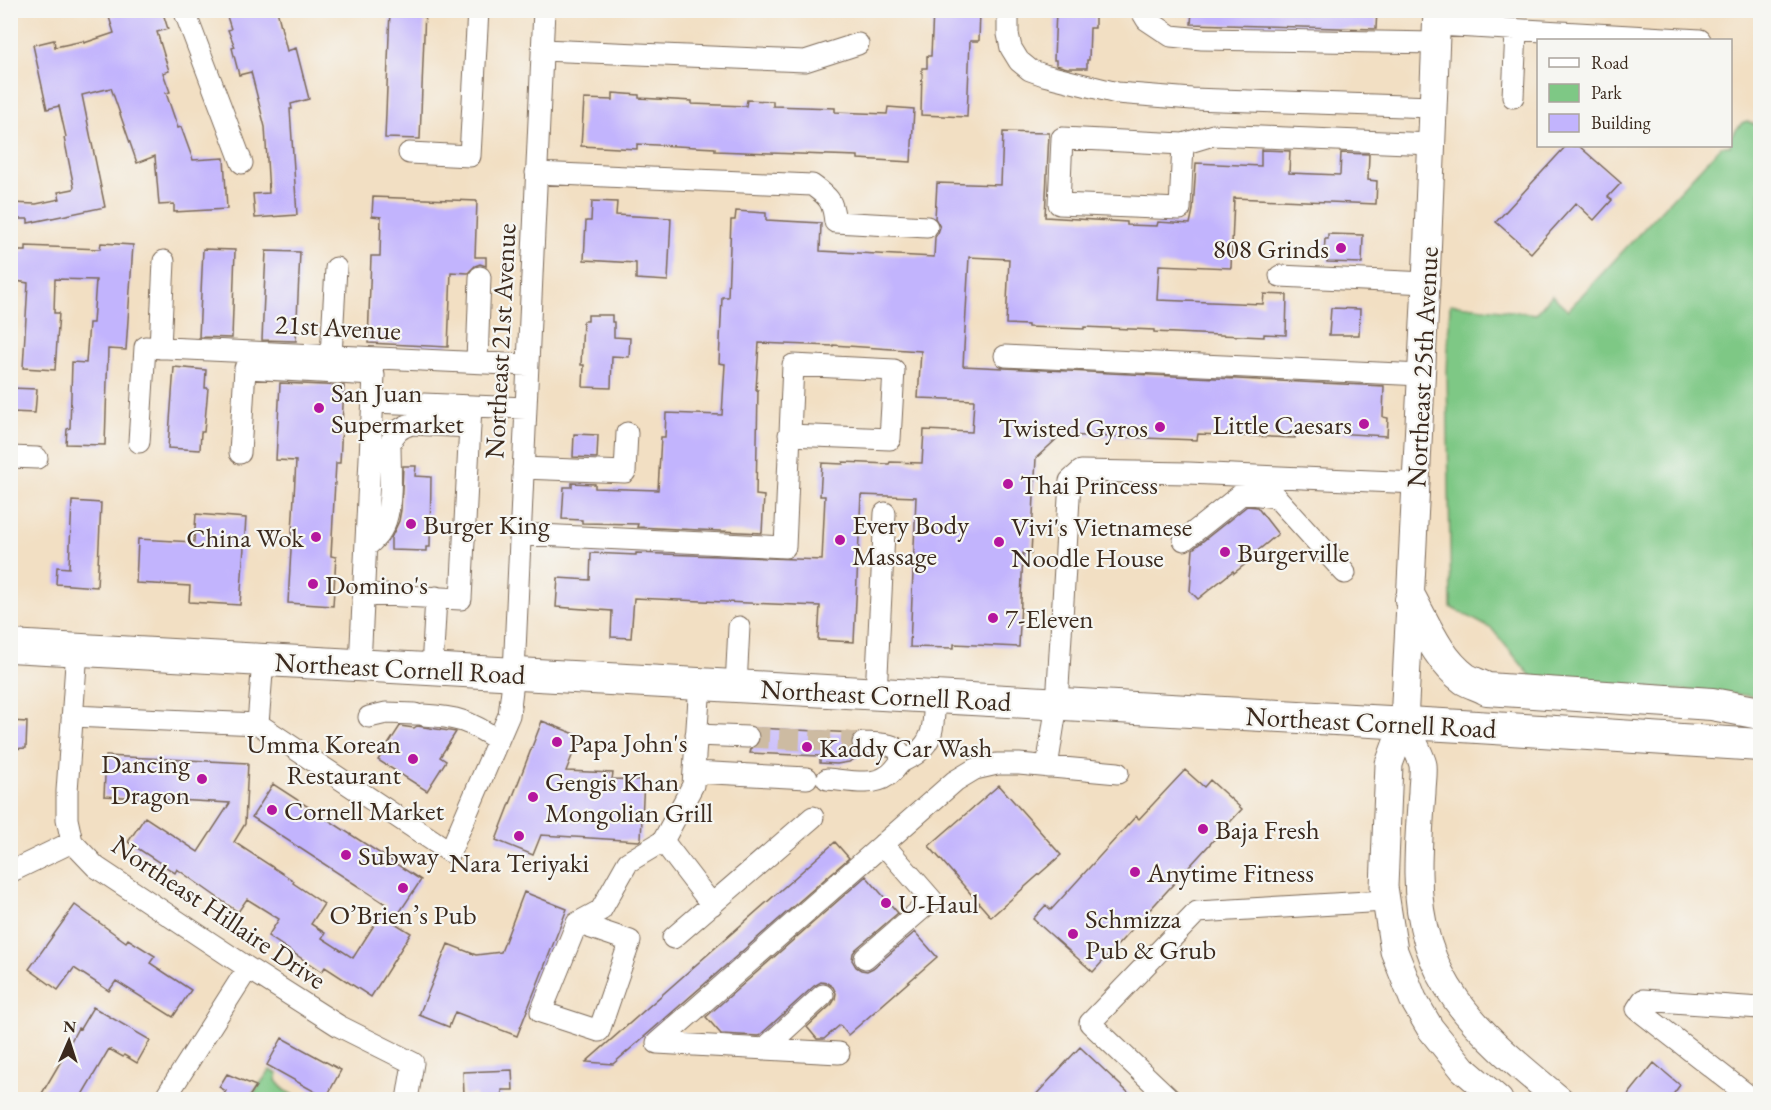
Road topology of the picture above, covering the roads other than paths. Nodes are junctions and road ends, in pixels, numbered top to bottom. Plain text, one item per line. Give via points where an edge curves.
1 (184, 10) edge
2 (478, 10) edge
3 (544, 10) edge
4 (1008, 10) edge
5 (1141, 10) edge
6 (1437, 26) edge
7 (1516, 30) junction
8 (1682, 39) edge
9 (858, 44) dead end
10 (542, 51) junction
11 (1513, 97) dead end
12 (1433, 107) junction
13 (1183, 144) junction
14 (1432, 144) junction
15 (409, 153) dead end
16 (242, 163) dead end
17 (536, 173) junction
18 (927, 227) dead end
19 (164, 261) dead end
20 (336, 268) dead end
21 (1280, 276) dead end
22 (480, 277) dead end
23 (1426, 283) junction
24 (152, 348) junction
25 (331, 356) junction
26 (1005, 357) dead end
27 (477, 362) junction
28 (528, 365) junction
29 (1422, 375) junction
30 (373, 402) junction
31 (526, 408) junction
32 (470, 416) junction
33 (627, 434) dead end
34 (789, 435) junction
35 (139, 442) dead end
36 (240, 453) dead end
37 (10, 457) edge
38 (36, 458) dead end
39 (523, 468) junction
40 (1417, 483) junction
41 (885, 513) dead end
42 (519, 534) junction
43 (1184, 540) dead end
44 (366, 548) junction
45 (1345, 573) dead end
46 (364, 594) junction
47 (436, 597) junction
48 (1411, 600) junction
49 (739, 627) dead end
50 (10, 646) edge
51 (77, 650) junction
52 (263, 660) junction
53 (360, 665) junction
54 (432, 669) junction
55 (514, 673) junction
56 (700, 684) junction
57 (736, 686) junction
58 (876, 694) junction
59 (935, 698) junction
60 (1057, 704) junction
61 (1761, 712) edge
62 (72, 716) junction
63 (369, 717) dead end
64 (1404, 723) junction
65 (258, 724) junction
66 (696, 735) junction
67 (748, 737) tunnel mouth
68 (498, 740) junction
69 (863, 743) tunnel mouth
70 (1761, 745) edge
71 (900, 763) junction
72 (1047, 767) junction
73 (694, 772) junction
74 (1118, 773) dead end
75 (813, 817) dead end
76 (663, 841) junction
77 (72, 842) junction
78 (883, 844) junction
79 (10, 872) edge
80 (1385, 901) junction
81 (712, 905) junction
82 (578, 923) junction
83 (673, 938) dead end
84 (866, 958) dead end
85 (248, 968) junction
86 (824, 996) dead end
87 (1761, 1008) edge
88 (764, 1049) junction
89 (838, 1053) dead end
90 (164, 1100) edge
91 (407, 1100) edge
92 (1171, 1100) edge
93 (1499, 1100) edge
94 (1560, 1100) edge
95 (1754, 1100) edge

1 - 16 street
2 - 15 street via 470,156
3 - 10 street, Northeast 21st Avenue
4 - 12 street via 1011,48 1030,70 1118,93
5 - 6 street via 1146,20 1171,36 1214,39
6 - 7 street
6 - 12 main road, Northeast 25th Avenue
7 - 8 street
7 - 11 street
9 - 10 street via 805,61
10 - 17 street, Northeast 21st Avenue
12 - 14 main road, Northeast 25th Avenue
13 - 13 street via 1062,138 1059,204 1180,209
13 - 14 street via 1213,135
14 - 23 main road, Northeast 25th Avenue
17 - 18 street via 812,185 827,195 835,222
17 - 28 street, Northeast 21st Avenue
19 - 24 street
20 - 25 street
21 - 23 street
22 - 27 street
23 - 29 main road, Northeast 25th Avenue
24 - 25 street, 21st Avenue
24 - 35 street
25 - 27 street, 21st Avenue
26 - 29 street
27 - 28 street, 21st Avenue
28 - 31 street, Northeast 21st Avenue
29 - 40 main road, Northeast 25th Avenue
30 - 32 street
30 - 36 street via 374,375 245,368
30 - 44 street
31 - 32 street
31 - 39 street, Northeast 21st Avenue
32 - 44 street via 412,424 398,430 390,444 389,510 385,524
32 - 47 street via 461,599
33 - 39 street via 625,472
34 - 34 street via 793,365 894,370 891,439
34 - 42 street via 784,547
37 - 38 street
39 - 42 street, Northeast 21st Avenue
40 - 48 main road, Northeast 25th Avenue
40 - 60 street via 1081,471 1070,482
41 - 58 street
42 - 55 street, Northeast 21st Avenue
43 - 45 street via 1244,493 1276,497
44 - 46 street
46 - 47 street
46 - 53 street
47 - 54 street
48 - 61 highway via 1443,657 1467,680 1487,689 1712,704
48 - 64 main road, Northeast 25th Avenue
49 - 57 street
50 - 51 highway, Northeast Cornell Road
51 - 52 highway, Northeast Cornell Road
51 - 62 street, Northeast Hillaire Drive
52 - 53 highway, Northeast Cornell Road
52 - 65 street
53 - 54 highway, Northeast Cornell Road
54 - 55 highway, Northeast Cornell Road
55 - 56 highway, Northeast Cornell Road
55 - 68 street, Northeast 21st Avenue via 509,715
56 - 57 highway, Northeast Cornell Road
56 - 66 street
57 - 58 highway, Northeast Cornell Road
58 - 59 highway, Northeast Cornell Road
59 - 60 highway, Northeast Cornell Road
59 - 71 street via 929,740
60 - 64 highway, Northeast Cornell Road
60 - 72 street
62 - 65 street
62 - 77 street, Northeast Hillaire Drive via 67,819
63 - 68 street via 386,713 450,716 475,725
64 - 70 highway, Northeast Cornell Road
64 - 80 main road, Northeast 25th Avenue via 1389,765
64 - 94 main road, Northeast 25th Avenue via 1423,765 1418,886 1432,959 1457,1003 1471,1019
65 - 68 street, Northeast 21st Avenue via 450,852
66 - 67 street
66 - 73 street
69 - 71 street via 892,745 899,751
71 - 73 street via 887,777 868,782
72 - 74 street
72 - 78 street via 997,764 975,769
73 - 76 street via 693,785
75 - 81 street
76 - 81 street
76 - 82 street via 628,862 602,910
77 - 79 street
77 - 85 street, Northeast Hillaire Drive via 96,867
78 - 84 street via 932,900
78 - 88 street via 657,1043
80 - 92 street via 1197,912 1090,1023
80 - 93 main road, Northeast 25th Avenue via 1394,951 1413,999 1463,1069
81 - 83 street
82 - 82 street via 542,1012 599,1031 630,941
85 - 90 street
85 - 91 street, Northeast Hillaire Drive via 339,1026 413,1063
86 - 88 street
87 - 95 street via 1644,1000 1637,1009
88 - 89 street

